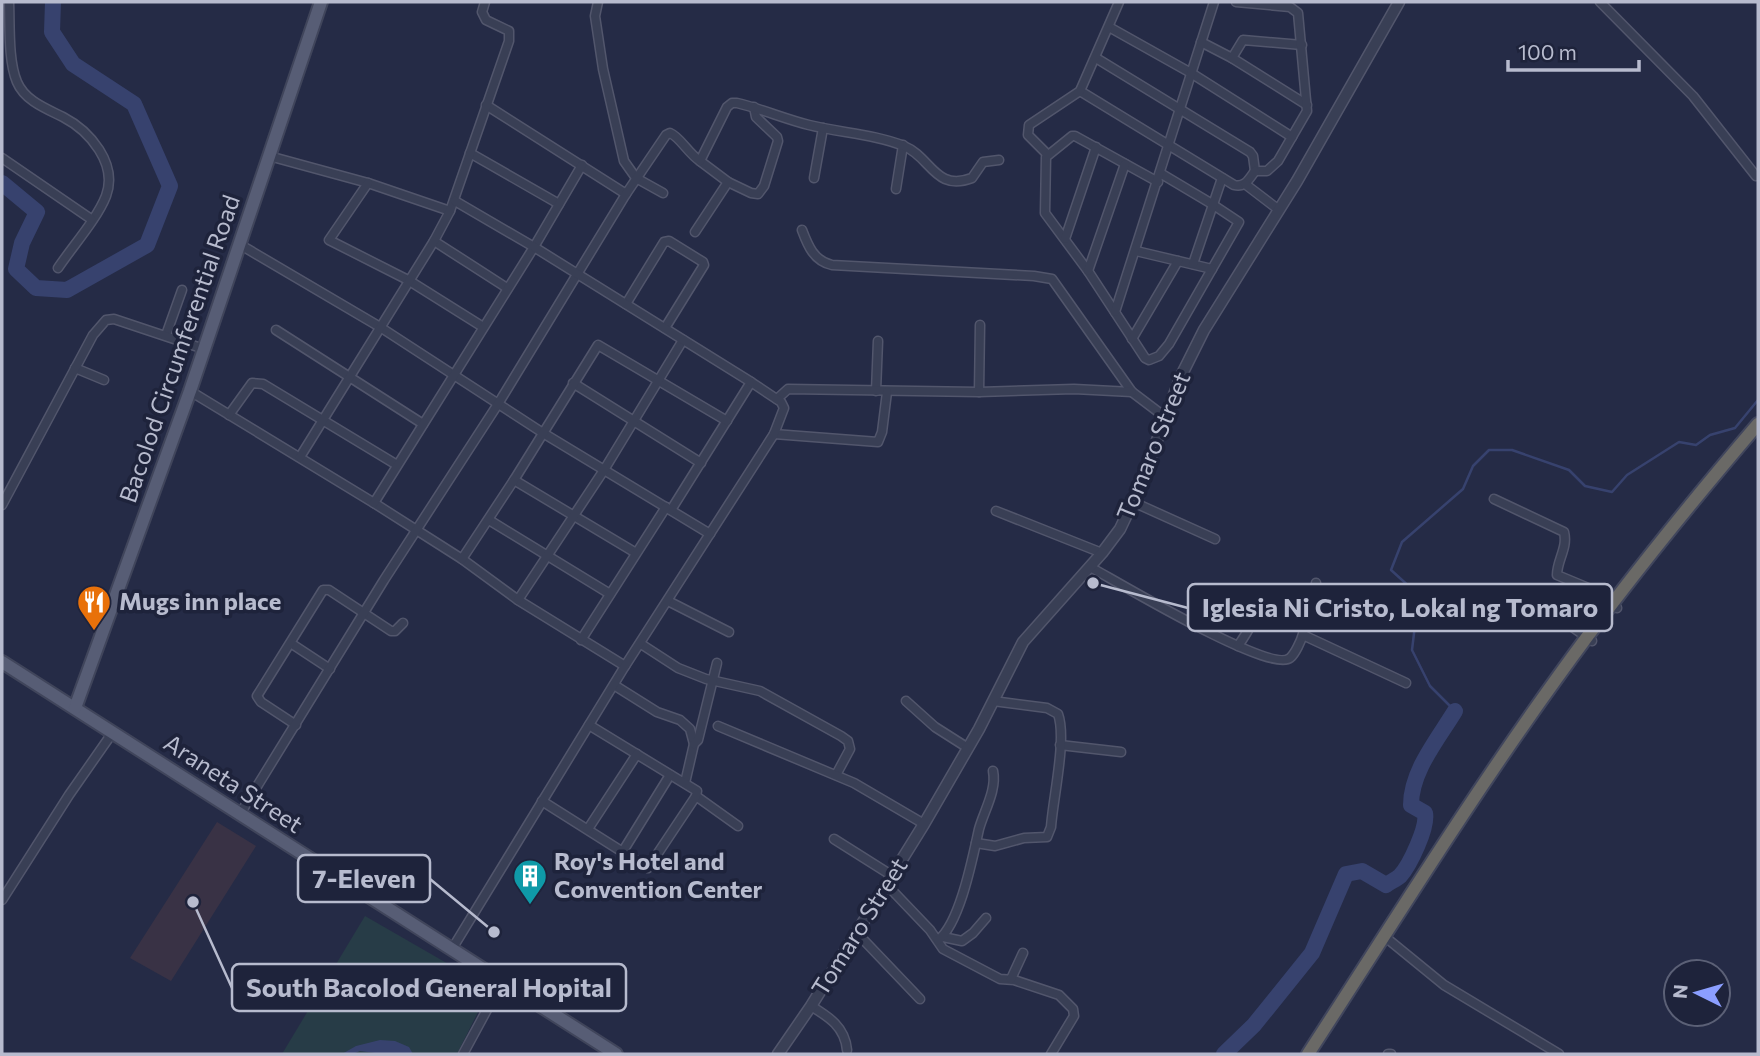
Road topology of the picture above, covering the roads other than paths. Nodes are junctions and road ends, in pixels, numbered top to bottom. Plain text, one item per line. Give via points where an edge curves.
1 (9, 2) edge
2 (321, 2) edge
3 (485, 2) edge
4 (598, 2) edge
5 (1119, 2) edge
6 (1214, 2) edge
7 (1236, 2) edge
8 (1399, 2) edge
9 (1600, 2) edge
10 (1109, 27) junction
11 (1201, 42) junction
12 (1302, 45) junction
13 (1096, 58) junction
14 (1232, 58) junction
15 (1191, 74) junction
16 (1080, 91) junction
17 (1307, 104) junction
18 (486, 105) junction
19 (754, 107) junction
20 (1181, 109) junction
21 (823, 128) junction
22 (1292, 137) junction
23 (903, 145) junction
24 (1169, 145) junction
25 (1096, 147) junction
26 (470, 153) junction
27 (1047, 154) junction
28 (269, 156) junction
29 (2, 158) edge
30 (999, 160) dead end
31 (700, 161) junction
32 (1125, 164) junction
33 (582, 165) junction
34 (1255, 171) junction
35 (1756, 176) dead end
36 (1159, 177) junction
37 (636, 178) junction
38 (814, 178) dead end
39 (1222, 178) junction
40 (728, 182) junction
41 (368, 183) junction
42 (1245, 184) junction
43 (896, 189) dead end
44 (663, 193) dead end
45 (626, 194) junction
46 (455, 201) junction
47 (559, 204) junction
48 (1212, 204) junction
49 (1279, 210) junction
50 (450, 211) junction
51 (92, 219) junction
52 (802, 230) dead end
53 (695, 232) dead end
54 (1065, 239) junction
55 (434, 240) junction
56 (239, 244) junction
57 (534, 247) junction
58 (1136, 251) junction
59 (1178, 261) junction
60 (1193, 264) junction
61 (58, 268) dead end
62 (1212, 269) junction
63 (1088, 271) junction
64 (578, 274) junction
65 (408, 280) junction
66 (507, 288) junction
67 (182, 290) dead end
68 (626, 304) junction
69 (1115, 312) junction
70 (980, 325) dead end
71 (380, 327) junction
72 (483, 327) junction
73 (664, 328) junction
74 (276, 330) dead end
75 (166, 335) junction
76 (1132, 339) junction
77 (683, 340) junction
78 (878, 341) dead end
79 (204, 349) junction
80 (75, 368) junction
81 (453, 374) junction
82 (349, 376) junction
83 (104, 380) dead end
84 (658, 380) junction
85 (751, 382) junction
86 (573, 383) junction
87 (190, 391) junction
88 (876, 391) junction
89 (887, 391) junction
90 (979, 392) junction
91 (1132, 392) junction
92 (778, 399) junction
93 (498, 404) junction
94 (229, 415) junction
95 (1165, 417) junction
96 (323, 420) junction
97 (634, 421) junction
98 (727, 421) junction
99 (423, 424) junction
100 (1758, 424) edge
101 (543, 433) junction
102 (774, 434) junction
103 (1758, 434) edge
104 (300, 457) junction
105 (701, 463) junction
106 (397, 465) junction
107 (604, 470) junction
108 (514, 480) junction
109 (1494, 499) dead end
110 (1133, 502) junction
111 (374, 503) junction
112 (2, 505) edge
113 (669, 508) junction
114 (996, 511) dead end
115 (575, 516) junction
116 (489, 520) junction
117 (417, 531) junction
118 (710, 534) junction
119 (1215, 538) dead end
120 (636, 553) junction
121 (1102, 553) junction
122 (548, 557) junction
123 (462, 559) junction
124 (1090, 567) junction
125 (1316, 583) dead end
126 (610, 594) junction
127 (1256, 598) dead end
128 (518, 600) junction
129 (668, 601) junction
130 (1614, 606) junction
131 (1538, 612) dead end
132 (364, 614) junction
133 (403, 622) dead end
134 (729, 632) dead end
135 (1303, 635) junction
136 (1589, 639) junction
137 (581, 640) junction
138 (292, 644) junction
139 (641, 644) junction
140 (1238, 646) junction
141 (2, 662) edge
142 (718, 663) dead end
143 (625, 666) junction
144 (330, 669) junction
145 (713, 680) junction
146 (1406, 683) dead end
147 (614, 685) junction
148 (906, 701) dead end
149 (993, 701) junction
150 (75, 708) junction
151 (296, 725) junction
152 (589, 725) junction
153 (718, 726) dead end
154 (113, 732) junction
155 (694, 744) junction
156 (1060, 746) junction
157 (968, 748) junction
158 (1121, 752) dead end
159 (636, 754) junction
160 (993, 771) dead end
161 (670, 775) junction
162 (836, 775) junction
163 (685, 783) junction
164 (696, 796) junction
165 (542, 801) junction
166 (240, 814) junction
167 (924, 824) junction
168 (738, 826) dead end
169 (588, 829) junction
170 (834, 839) dead end
171 (976, 843) junction
172 (623, 851) junction
173 (888, 880) junction
174 (2, 900) edge
175 (986, 918) dead end
176 (856, 932) junction
177 (1387, 937) junction
178 (940, 939) junction
179 (452, 949) junction
180 (1023, 953) dead end
181 (1011, 979) junction
182 (502, 982) junction
183 (920, 999) dead end
184 (811, 1006) junction
185 (847, 1050) dead end
186 (463, 1054) edge
187 (616, 1054) edge
188 (778, 1054) edge
189 (1051, 1054) edge
190 (1308, 1054) edge
191 (1316, 1054) edge
192 (1559, 1054) edge

1 - 51 street via 14,71 23,92 80,126 102,155 108,187
2 - 28 main road, Bacolod Circumferential Road
3 - 18 street via 482,12 486,20 506,29 509,36
4 - 37 street via 595,16 603,69 624,161
5 - 10 street
6 - 11 street
7 - 12 street via 1297,10
8 - 49 street, Tomaro Street
9 - 35 street via 1693,96
10 - 13 street
10 - 15 street
11 - 14 street
11 - 15 street
12 - 14 street via 1243,40
12 - 17 street
13 - 16 street
13 - 20 street
14 - 17 street
15 - 20 street
15 - 22 street
16 - 24 street
16 - 27 street via 1029,125 1028,135
17 - 22 street
18 - 26 street
18 - 33 street
19 - 21 street
19 - 31 street via 732,103 727,107
19 - 40 street via 756,117 778,141 764,186 758,194
20 - 24 street
20 - 34 street via 1250,152
21 - 23 street
21 - 38 street
22 - 34 street via 1273,166
23 - 30 street via 949,181 972,178 983,162
23 - 43 street
24 - 36 street
24 - 39 street
25 - 27 street via 1072,136
25 - 32 street
25 - 54 street
26 - 46 street
26 - 47 street
27 - 54 street via 1045,213
28 - 41 street
28 - 56 main road, Bacolod Circumferential Road
29 - 51 street
31 - 37 street via 676,135 668,134
31 - 40 street
32 - 36 street
32 - 63 street
33 - 45 street
33 - 47 street
34 - 42 street
36 - 48 street
36 - 58 street
37 - 44 street
37 - 45 street
39 - 42 street via 1239,187
39 - 48 street
40 - 53 street
41 - 50 street
41 - 65 street via 329,240
42 - 49 street
45 - 64 street
46 - 50 street
46 - 57 street
47 - 57 street
48 - 60 street
48 - 62 street via 1239,222
49 - 95 street, Tomaro Street via 1204,330
50 - 55 street
51 - 61 street
52 - 91 street via 811,251 825,263 1052,279
54 - 63 street
55 - 65 street
55 - 66 street
56 - 71 street
56 - 79 main road, Bacolod Circumferential Road
57 - 64 street
57 - 66 street
58 - 59 street
58 - 69 street
59 - 60 street
59 - 76 street
60 - 62 street
62 - 76 street via 1159,356 1145,358
63 - 69 street
64 - 68 street
64 - 93 street
65 - 71 street
65 - 72 street
66 - 72 street
67 - 75 street
68 - 73 street
68 - 73 street via 664,242 690,253 704,265
69 - 76 street
70 - 90 street
71 - 81 street
71 - 82 street
72 - 81 street
73 - 77 street
74 - 82 street
75 - 79 street
75 - 80 street via 106,320
77 - 84 street
77 - 85 street
78 - 88 street
79 - 87 main road, Bacolod Circumferential Road
80 - 83 street
80 - 112 street
81 - 93 street
81 - 99 street
82 - 96 street
82 - 99 street
84 - 86 street via 598,345
84 - 97 street
84 - 98 street
85 - 92 street
85 - 98 street
86 - 97 street
86 - 101 street
87 - 94 street
87 - 150 main road, Bacolod Circumferential Road
88 - 89 street
88 - 92 street via 788,389
89 - 90 street
89 - 102 street via 878,442
90 - 91 street via 1074,388
91 - 95 street
92 - 102 street via 784,408
93 - 101 street
93 - 117 street
94 - 96 street via 252,383 257,383
94 - 104 street
95 - 110 street, Tomaro Street
96 - 104 street
96 - 106 street
97 - 105 street
97 - 107 street
98 - 105 street
99 - 106 street
100 - 130 highway
101 - 107 street
101 - 108 street
102 - 118 street
103 - 130 highway
104 - 111 street
105 - 113 street
106 - 111 street
107 - 113 street
107 - 115 street
108 - 115 street
108 - 116 street
109 - 130 street via 1564,533 1566,543 1557,575 1593,590
110 - 119 street
110 - 121 street, Tomaro Street
111 - 117 street
113 - 118 street
113 - 120 street
114 - 121 street
115 - 120 street
115 - 122 street
116 - 122 street
116 - 123 street
117 - 123 street
117 - 132 street
118 - 129 street
120 - 126 street
121 - 124 street, Tomaro Street
122 - 126 street
122 - 128 street
123 - 128 street
124 - 140 street
124 - 149 street, Tomaro Street via 1024,642
125 - 135 street
126 - 137 street
127 - 140 street via 1252,625
128 - 137 street
129 - 134 street
129 - 139 street
130 - 136 highway
131 - 136 street
132 - 133 street via 391,631
132 - 138 street via 325,589
132 - 144 street
135 - 140 street via 1285,660
135 - 146 street
136 - 177 highway via 1471,803
137 - 143 street
138 - 144 street
138 - 151 street via 257,699
139 - 143 street
139 - 145 street via 678,668
141 - 150 main road, Araneta Street
142 - 145 street
143 - 147 street
144 - 151 street
145 - 155 street
145 - 162 street via 760,691 848,741 848,754
147 - 152 street
147 - 155 street via 657,712 680,720 690,729
148 - 157 street
149 - 156 street via 1058,714
149 - 157 street, Tomaro Street
150 - 154 main road, Araneta Street
151 - 166 street
152 - 159 street
152 - 165 street
153 - 162 street
154 - 166 main road, Araneta Street
154 - 174 street
155 - 163 street
156 - 158 street
156 - 171 street via 1047,837 995,846
157 - 167 street, Tomaro Street
159 - 161 street
159 - 169 street
160 - 171 street via 993,788
161 - 163 street
161 - 172 street
162 - 167 street
163 - 164 street via 697,791
164 - 168 street
164 - 172 street via 648,868
165 - 169 street
165 - 179 street
166 - 179 main road, Araneta Street
167 - 173 street, Tomaro Street
169 - 172 street
170 - 173 street
171 - 178 street via 957,909
173 - 176 street, Tomaro Street
173 - 178 street
175 - 178 street via 962,941
176 - 183 street
176 - 184 street, Tomaro Street
177 - 190 highway
177 - 191 highway
177 - 192 street via 1444,985
178 - 181 street via 943,949 994,976
179 - 182 main road, Araneta Street
180 - 181 street
181 - 189 street via 1059,995 1073,1009 1074,1016
182 - 186 street
182 - 187 main road, Araneta Street
184 - 185 street via 838,1025
184 - 188 street, Tomaro Street

